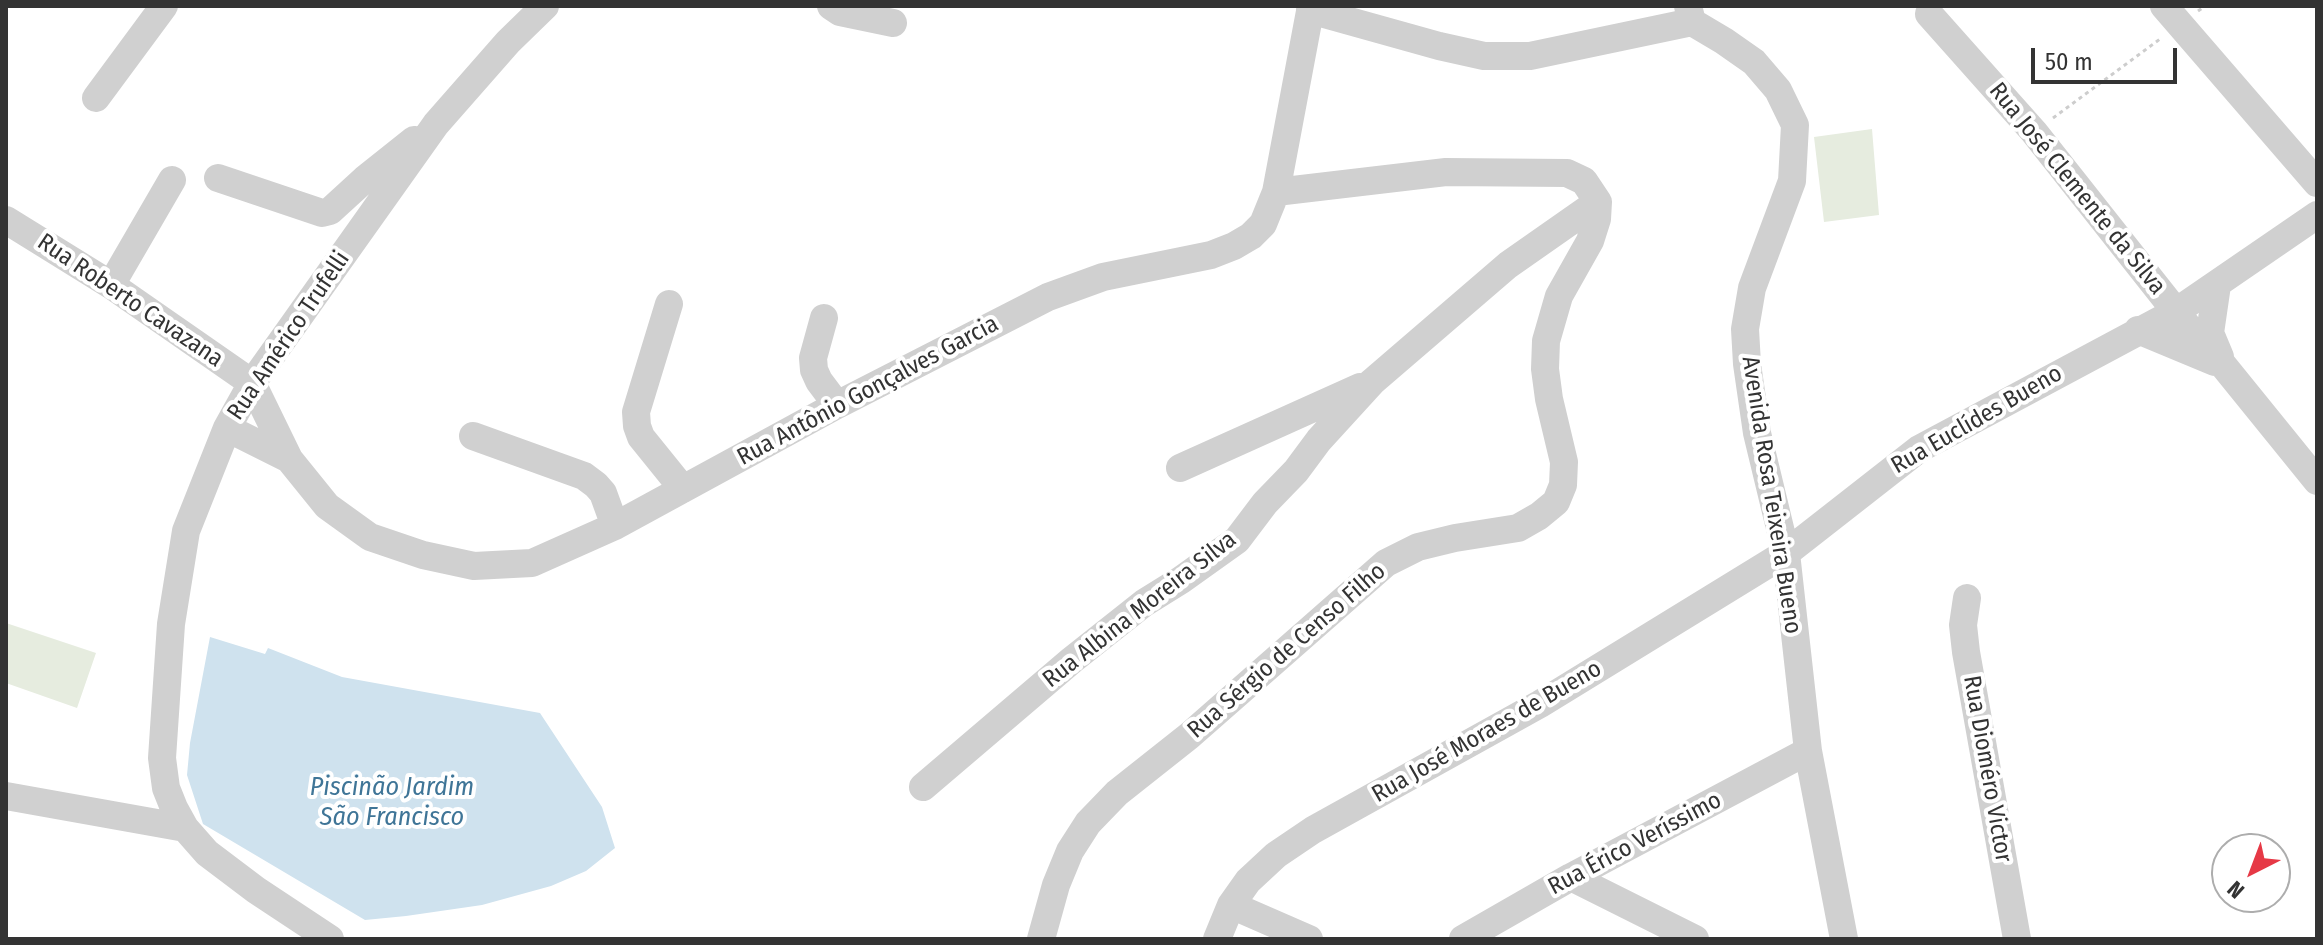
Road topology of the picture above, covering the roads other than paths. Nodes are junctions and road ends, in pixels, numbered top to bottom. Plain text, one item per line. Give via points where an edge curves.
1 (164, 6) edge
2 (545, 6) edge
3 (831, 6) edge
4 (1311, 8) edge
5 (1690, 14) edge
6 (1929, 14) dead end
7 (2172, 15) edge
8 (893, 23) dead end
9 (96, 98) dead end
10 (436, 124) junction
11 (218, 178) dead end
12 (172, 180) dead end
13 (2317, 183) edge
14 (1276, 192) junction
15 (1598, 202) junction
16 (6, 220) edge
17 (2311, 225) edge
18 (111, 285) junction
19 (2217, 285) junction
20 (669, 304) dead end
21 (2177, 311) junction
22 (824, 318) dead end
23 (2138, 330) junction
24 (2223, 365) junction
25 (1372, 382) junction
26 (252, 383) junction
27 (837, 405) junction
28 (227, 428) junction
29 (473, 436) dead end
30 (289, 459) junction
31 (1180, 468) dead end
32 (2317, 481) edge
33 (683, 489) junction
34 (615, 526) junction
35 (1786, 553) junction
36 (1967, 598) dead end
37 (1808, 751) junction
38 (923, 787) dead end
39 (6, 796) edge
40 (185, 828) junction
41 (1571, 877) junction
42 (1231, 905) junction
43 (330, 939) edge
44 (1041, 939) edge
45 (1217, 939) edge
46 (1309, 939) edge
47 (1463, 939) edge
48 (1695, 939) edge
49 (1844, 939) edge
50 (2017, 939) edge

1 - 9 street
2 - 10 street, Rua Américo Trufelli
3 - 8 street
4 - 5 street via 1484,56 1530,56
4 - 14 street, Rua Antônio Gonçalves Garcia
5 - 35 street, Avenida Rosa Teixeira Bueno via 1754,62 1778,90 1795,125 1792,181 1752,288 1745,329 1757,433
6 - 21 street, Rua José Clemente da Silva via 2034,132
7 - 13 street
10 - 11 street via 322,213
10 - 26 street, Rua Américo Trufelli
12 - 18 street
14 - 15 street via 1446,172 1567,173 1584,181
14 - 27 street, Rua Antônio Gonçalves Garcia via 1263,224 1234,246 1103,277 1048,297
15 - 25 street, Rua Albina Moreira Silva via 1508,265
15 - 44 street, Rua Sérgio de Censo Filho via 1590,241 1559,296 1546,341 1549,399 1564,462 1556,502 1518,528 1418,547 1386,563 1088,823 1056,885
16 - 18 street, Rua Roberto Cavazana
17 - 19 street, Rua Euclídes Bueno
18 - 26 street, Rua Roberto Cavazana
19 - 21 street, Rua Euclídes Bueno
19 - 24 street, Rua José Clemente da Silva via 2210,333
20 - 33 street via 636,412 637,426
21 - 23 street, Rua Euclídes Bueno
21 - 24 street, Rua José Clemente da Silva
22 - 27 street via 814,370
23 - 24 street
23 - 35 street, Rua Euclídes Bueno via 1919,449
24 - 32 street, Rua José Clemente da Silva
25 - 31 street
25 - 38 street, Rua Albina Moreira Silva via 1237,540 1144,603
26 - 28 street, Rua Américo Trufelli
26 - 30 street, Rua Antônio Gonçalves Garcia
27 - 33 street, Rua Antônio Gonçalves Garcia
28 - 30 street, Rua Antônio Gonçalves Garcia
28 - 40 street, Rua Américo Trufelli via 186,531 171,624 162,758 166,788
29 - 34 street via 584,476 603,493
30 - 34 street, Rua Antônio Gonçalves Garcia via 327,506 370,537 474,566 532,563
33 - 34 street, Rua Antônio Gonçalves Garcia
35 - 37 street, Avenida Rosa Teixeira Bueno
35 - 42 street, Rua José Moraes de Bueno via 1540,704 1313,830 1267,863
36 - 50 street, Rua Dioméro Victor via 1966,652
37 - 41 street, Rua Érico Veríssimo
37 - 49 street, Avenida Rosa Teixeira Bueno
39 - 40 street
40 - 43 street, Rua Américo Trufelli via 207,853
41 - 47 street, Rua Érico Veríssimo
41 - 48 street
42 - 45 street, Rua José Moraes de Bueno
42 - 46 street

